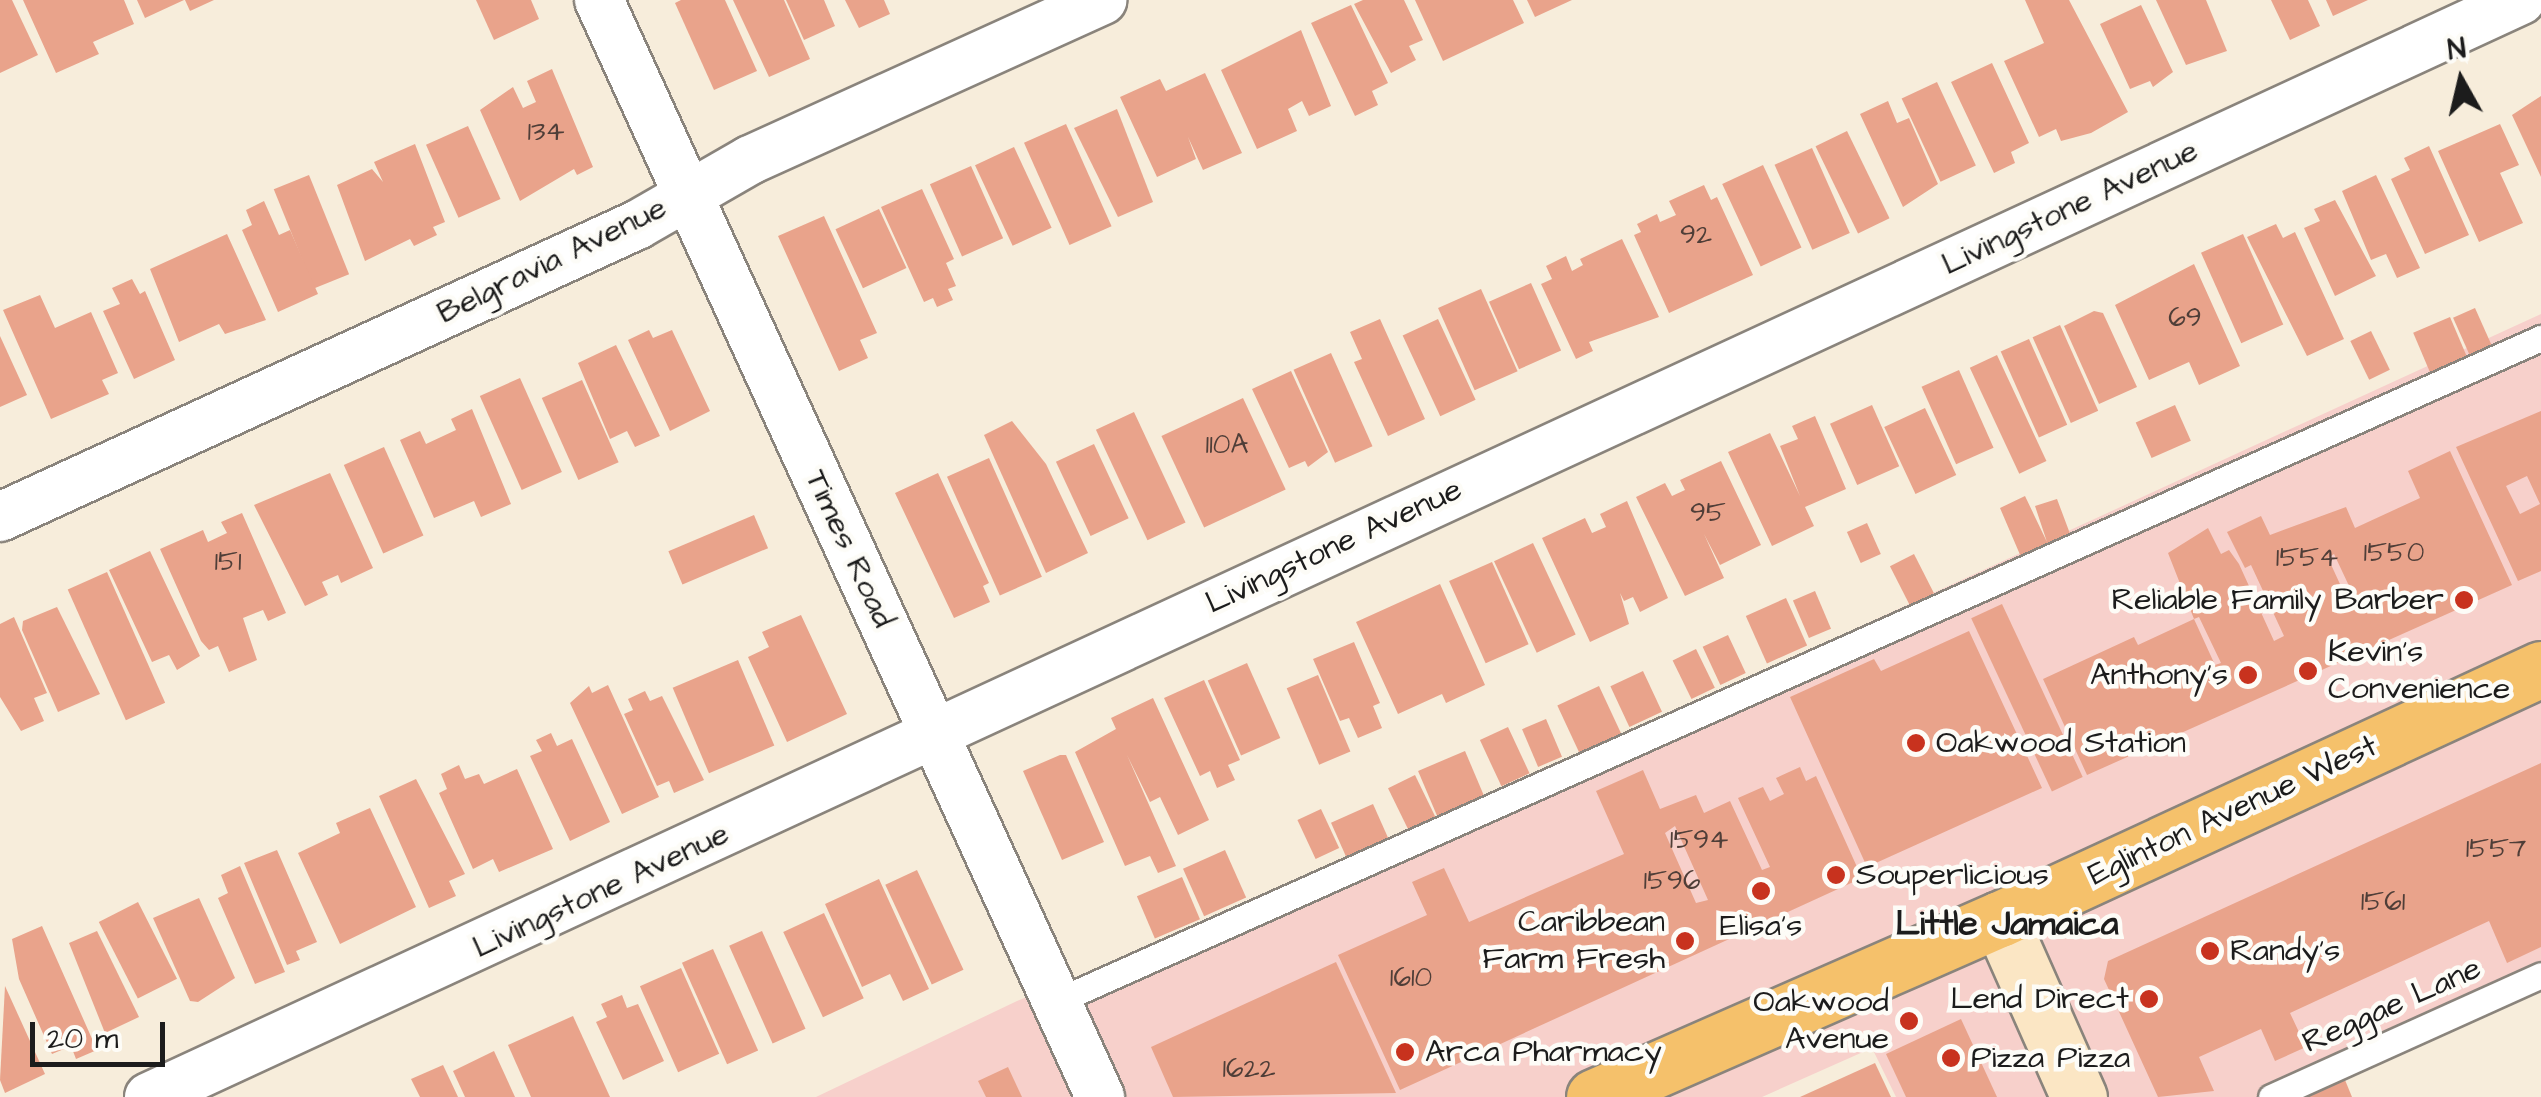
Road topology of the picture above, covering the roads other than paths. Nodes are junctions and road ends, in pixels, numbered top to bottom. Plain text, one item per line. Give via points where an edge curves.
1 (599, 0) edge
2 (1102, 0) edge
3 (2522, 0) edge
4 (687, 194) junction
5 (2541, 338) edge
6 (0, 517) edge
7 (2541, 669) edge
8 (938, 736) junction
9 (2000, 919) junction
10 (2541, 975) edge
11 (1055, 1002) junction
12 (149, 1097) edge
13 (1100, 1097) edge
14 (1594, 1097) edge
15 (2079, 1097) edge
16 (2271, 1097) edge

1 - 4 street, Times Road
2 - 4 street, Belgravia Avenue
3 - 8 street, Livingstone Avenue via 996,702
4 - 6 street, Belgravia Avenue via 637,225
4 - 8 street, Times Road
5 - 11 lane
7 - 9 main road, Eglinton Avenue West
8 - 11 street, Times Road
8 - 12 street, Livingstone Avenue
9 - 14 main road, Eglinton Avenue West
9 - 15 street
10 - 16 lane, Reggae Lane
11 - 13 street, Times Road

